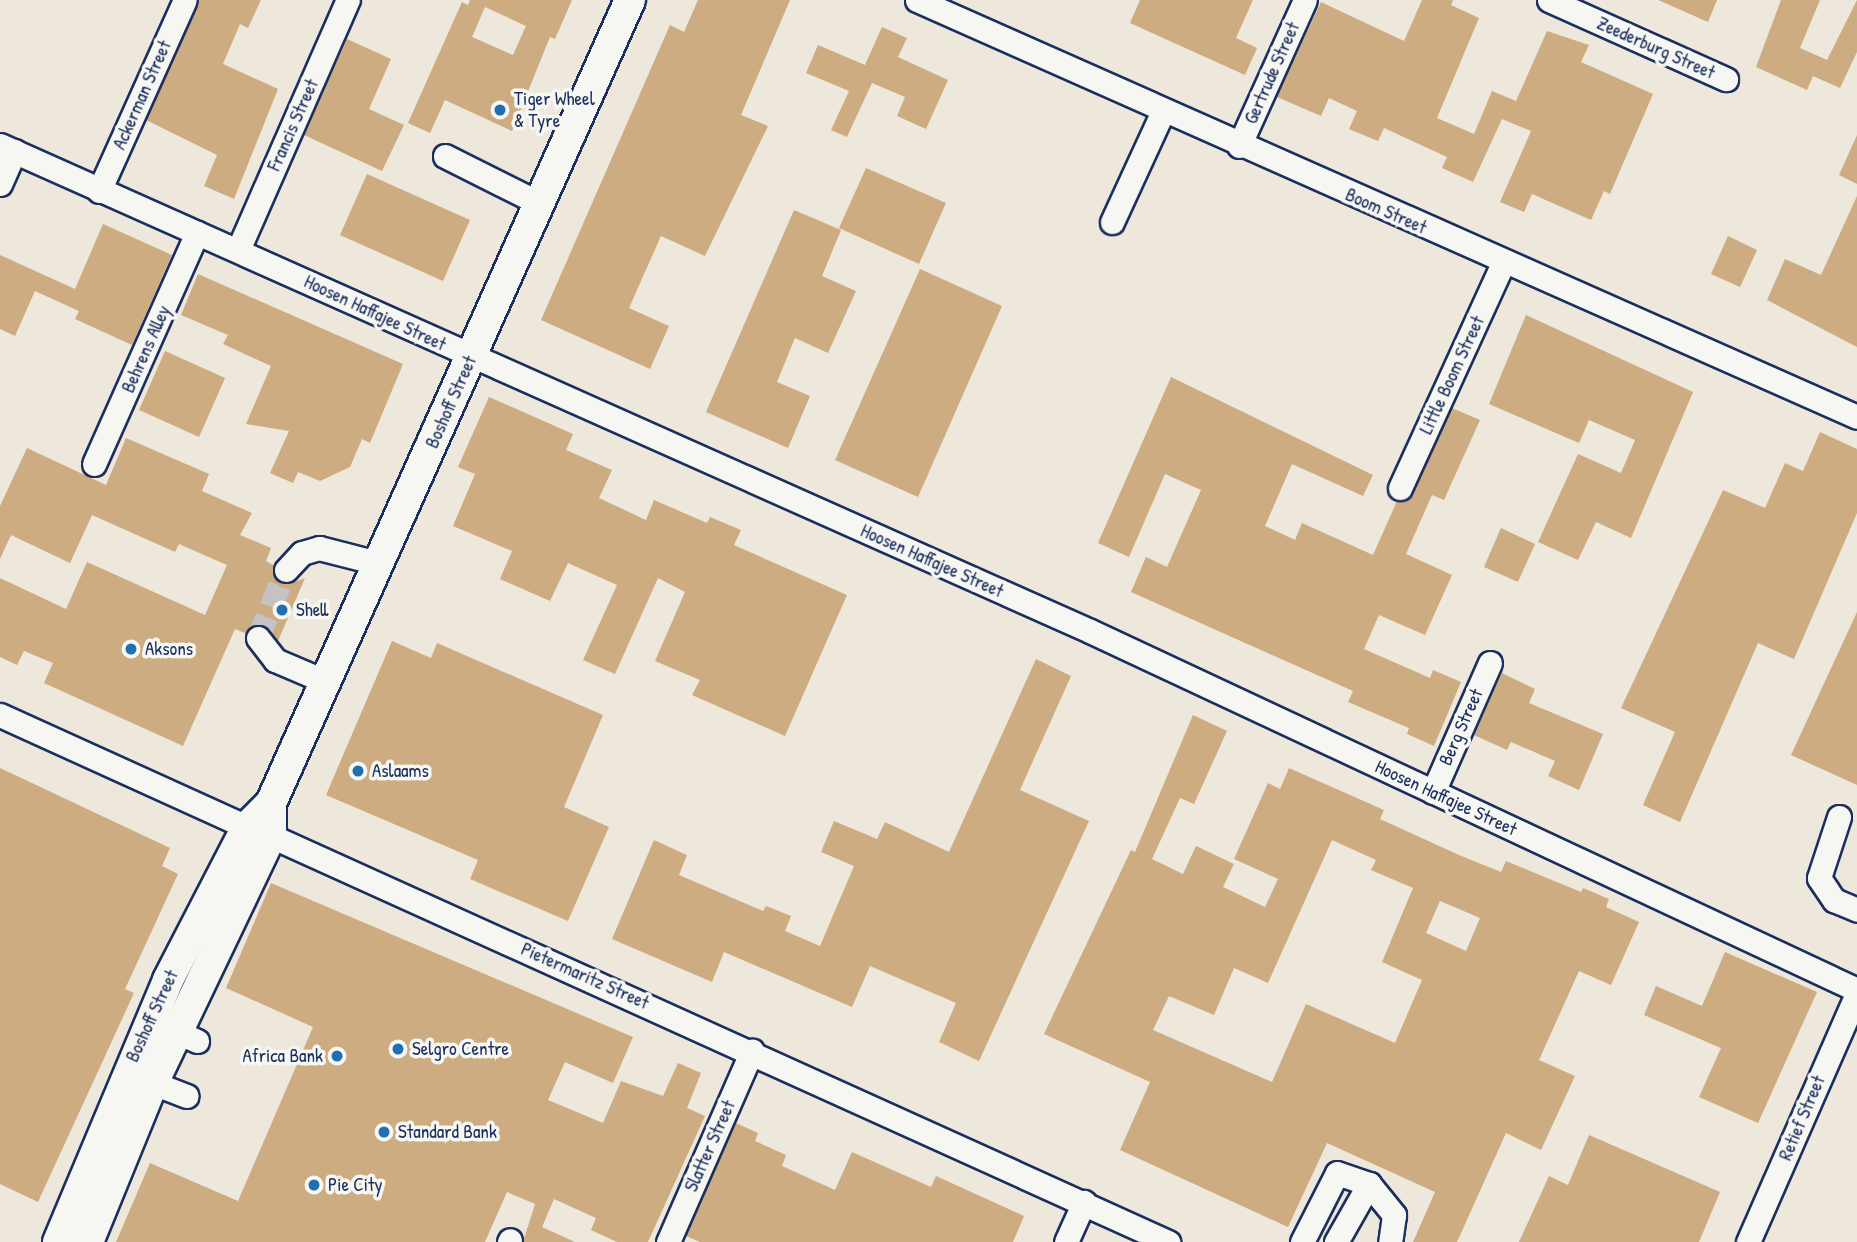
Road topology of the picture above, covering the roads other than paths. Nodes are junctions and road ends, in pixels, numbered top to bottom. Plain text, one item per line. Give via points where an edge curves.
1 (185, 0) edge
2 (348, 0) edge
3 (630, 0) edge
4 (917, 0) edge
5 (1305, 0) edge
6 (1549, 0) edge
7 (1726, 79) dead end
8 (1163, 111) junction
9 (1239, 146) junction
10 (7, 148) edge
11 (444, 156) dead end
12 (0, 184) edge
13 (99, 191) junction
14 (540, 204) junction
15 (1112, 222) dead end
16 (197, 233) junction
17 (239, 250) junction
18 (1503, 262) junction
19 (471, 356) junction
20 (1857, 417) edge
21 (94, 464) dead end
22 (1400, 488) dead end
23 (378, 563) junction
24 (286, 570) tunnel mouth
25 (258, 638) dead end
26 (1490, 663) dead end
27 (322, 680) junction
28 (0, 715) edge
29 (1433, 792) junction
30 (1839, 817) dead end
31 (259, 832) junction
32 (1857, 910) edge
33 (1857, 992) edge
34 (752, 1051) junction
35 (153, 1083) junction
36 (187, 1096) dead end
37 (1369, 1184) junction
38 (1084, 1202) junction
39 (58, 1242) edge
40 (88, 1242) edge
41 (668, 1242) edge
42 (1066, 1242) edge
43 (1168, 1242) edge
44 (1302, 1242) edge
45 (1336, 1242) edge
46 (1390, 1242) edge
47 (1748, 1242) edge

1 - 13 street, Ackerman Street
2 - 17 street, Francis Street
3 - 14 main road, Boshoff Street
4 - 8 street, Boom Street
5 - 9 street, Gertrude Street
6 - 7 street, Zeederburg Street
8 - 9 street, Boom Street
8 - 15 street
9 - 18 street, Boom Street
10 - 12 street
10 - 13 street, Hoosen Haffajee Street
11 - 14 street
13 - 16 street, Hoosen Haffajee Street
14 - 19 main road, Boshoff Street
16 - 17 street, Hoosen Haffajee Street
16 - 21 street, Behrens Alley
17 - 19 street, Hoosen Haffajee Street
18 - 20 street, Boom Street
18 - 22 street, Little Boom Street
19 - 23 main road, Boshoff Street
19 - 29 street, Hoosen Haffajee Street via 1090,631
23 - 24 street via 319,548 302,553
23 - 27 main road, Boshoff Street
25 - 27 street via 275,660
26 - 29 street, Berg Street
27 - 31 main road, Boshoff Street
28 - 31 street, Pietermaritz Street
29 - 33 street, Hoosen Haffajee Street
30 - 32 street via 1819,878 1834,900
31 - 34 street, Pietermaritz Street
31 - 35 main road, Boshoff Street via 187,1037
31 - 39 main road, Boshoff Street via 168,980
33 - 47 street, Retief Street
34 - 38 street, Pietermaritz Street
34 - 41 street, Slatter Street
35 - 36 street
35 - 40 main road, Boshoff Street
37 - 44 street via 1340,1172 1334,1175
37 - 45 street
37 - 46 street via 1394,1215
38 - 42 street
38 - 43 street, Pietermaritz Street

